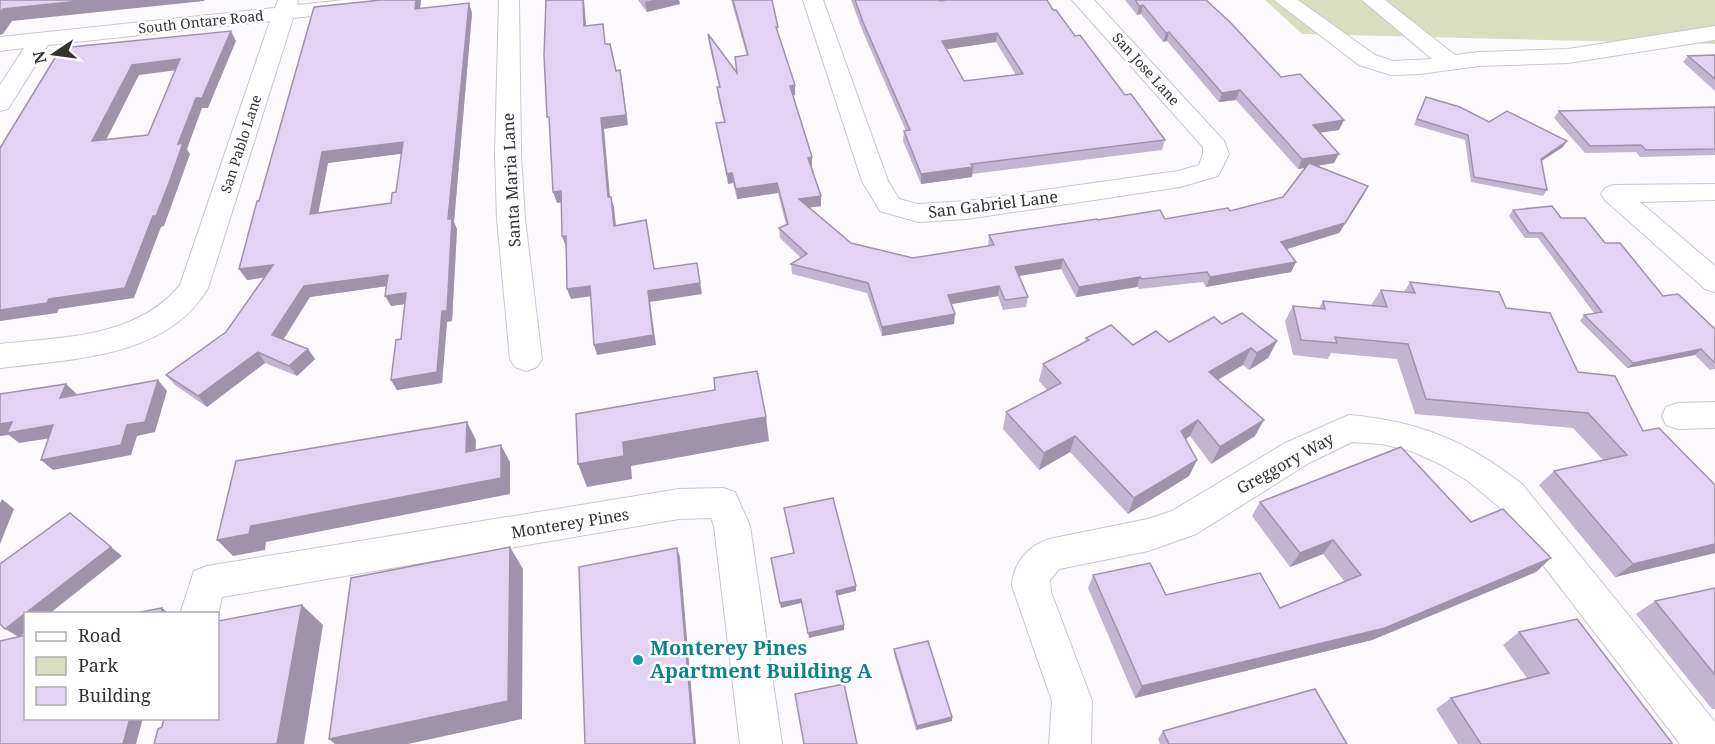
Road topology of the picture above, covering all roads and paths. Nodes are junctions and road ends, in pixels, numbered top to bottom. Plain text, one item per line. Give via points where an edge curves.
1 (402, 0) edge
2 (509, 0) edge
3 (813, 0) edge
4 (1082, 0) edge
5 (1284, 0) edge
6 (1372, 0) edge
7 (286, 7) edge
8 (1715, 33) edge
9 (40, 40) junction
10 (0, 44) edge
11 (1450, 63) junction
12 (0, 104) edge
13 (1209, 139) joint
14 (1715, 192) edge
15 (1715, 282) edge
16 (0, 356) edge
17 (526, 359) dead end
18 (1715, 415) edge
19 (1678, 416) dead end
20 (200, 612) edge
21 (761, 744) edge
22 (1070, 744) edge
23 (1706, 744) edge

1 - 7 street, South Ontare Road
2 - 17 street, Santa Maria Lane via 511,219
3 - 13 street, San Gabriel Lane via 875,181 889,205 930,213 967,210 1180,179 1209,170 1216,153
4 - 13 street, San Jose Lane
5 - 11 street via 1367,60 1391,68
6 - 11 street
7 - 9 street, South Ontare Road
7 - 16 street, San Pablo Lane via 193,288 177,310 130,336
8 - 11 street via 1568,56
9 - 10 street, South Ontare Road
9 - 12 street
14 - 15 street via 1614,194
18 - 19 street
20 - 21 street, Monterey Pines via 207,583 679,504 723,502 732,526
22 - 23 street, Greggory Way via 1072,701 1040,609 1032,597 1030,580 1036,565 1049,555 1148,535 1183,523 1297,453 1349,428 1382,431 1452,454 1510,495

